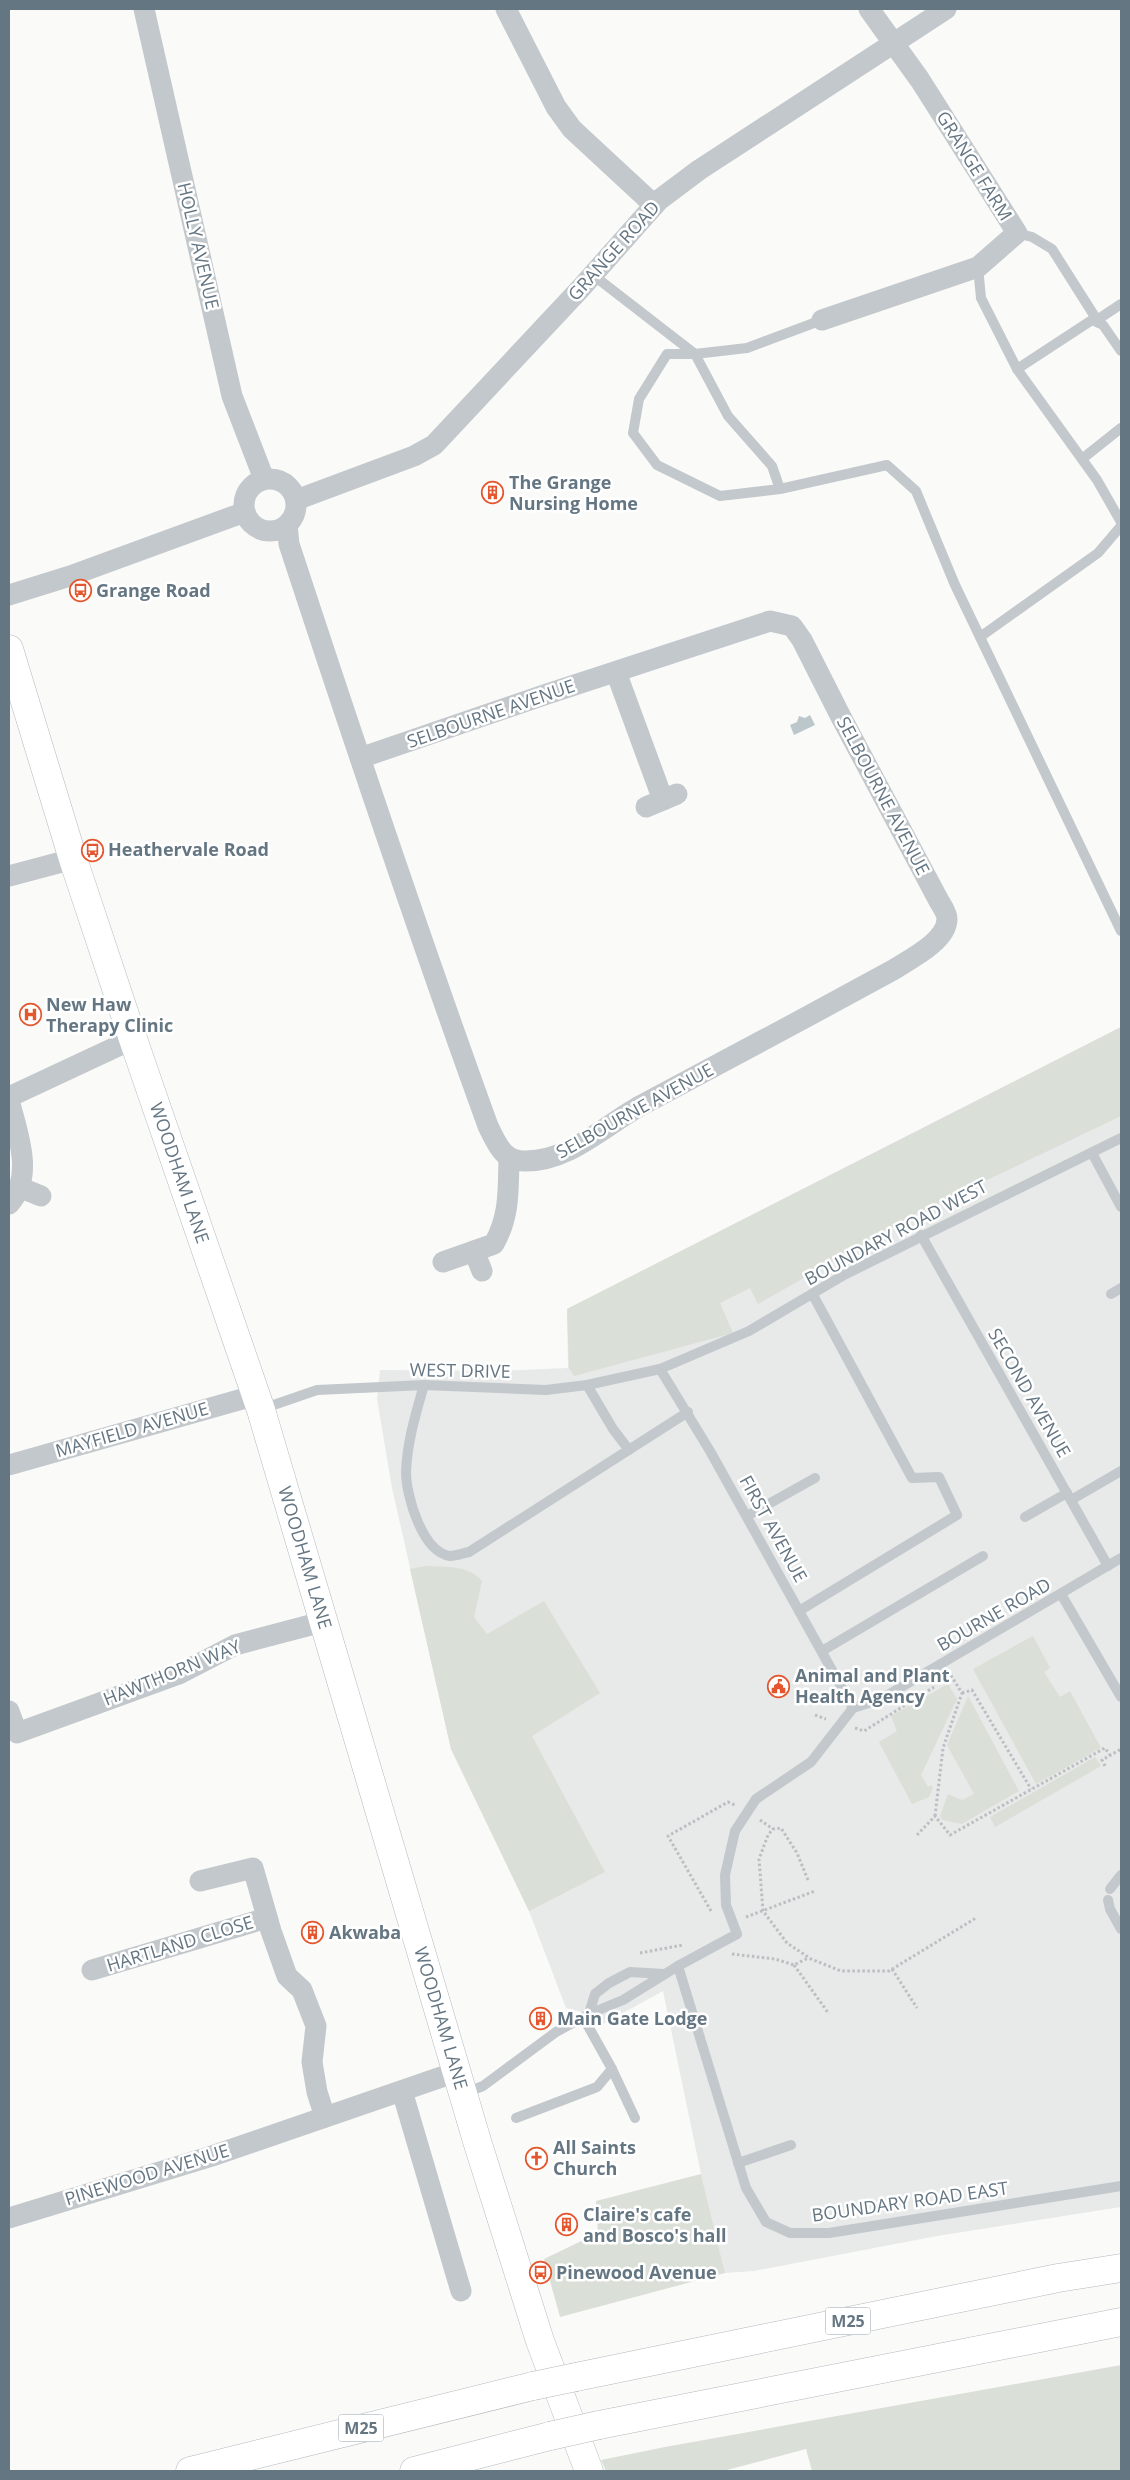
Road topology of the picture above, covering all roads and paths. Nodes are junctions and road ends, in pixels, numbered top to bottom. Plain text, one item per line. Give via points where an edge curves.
1 (144, 9) edge
2 (506, 9) edge
3 (869, 9) edge
4 (946, 9) edge
5 (894, 44) junction
6 (654, 205) junction
7 (1017, 233) junction
8 (978, 267) junction
9 (593, 275) junction
10 (1121, 304) edge
11 (822, 320) joint
12 (1097, 320) junction
13 (1121, 351) edge
14 (695, 354) junction
15 (1017, 368) junction
16 (1121, 428) edge
17 (1082, 459) junction
18 (264, 479) junction
19 (780, 489) junction
20 (296, 500) junction
21 (244, 512) junction
22 (1121, 522) edge
23 (287, 525) junction
24 (1121, 526) edge
25 (9, 595) edge
26 (980, 637) junction
27 (9, 649) edge
28 (616, 672) junction
29 (360, 758) junction
30 (662, 800) dead end
31 (73, 858) junction
32 (9, 876) edge
33 (1121, 931) edge
34 (133, 1039) junction
35 (9, 1098) edge
36 (1121, 1138) edge
37 (1092, 1152) junction
38 (509, 1159) junction
39 (14, 1196) edge
40 (41, 1196) dead end
41 (1121, 1207) edge
42 (921, 1235) junction
43 (474, 1251) junction
44 (443, 1262) dead end
45 (482, 1271) dead end
46 (1121, 1288) edge
47 (813, 1294) junction
48 (1111, 1294) dead end
49 (660, 1369) junction
50 (424, 1385) junction
51 (587, 1385) junction
52 (258, 1402) junction
53 (688, 1412) junction
54 (629, 1450) junction
55 (9, 1465) edge
56 (1121, 1471) edge
57 (815, 1478) dead end
58 (1069, 1496) junction
59 (747, 1516) junction
60 (1025, 1517) dead end
61 (983, 1556) dead end
62 (1121, 1558) edge
63 (1108, 1566) junction
64 (1061, 1594) junction
65 (799, 1611) junction
66 (322, 1622) junction
67 (822, 1650) junction
68 (943, 1663) junction
69 (962, 1694) junction
70 (1121, 1697) edge
71 (853, 1708) junction
72 (9, 1711) edge
73 (1121, 1749) edge
74 (1110, 1755) junction
75 (1105, 1766) dead end
76 (1031, 1790) junction
77 (747, 1810) junction
78 (935, 1816) junction
79 (773, 1829) junction
80 (917, 1835) dead end
81 (1121, 1875) edge
82 (808, 1880) dead end
83 (200, 1881) dead end
84 (1110, 1889) dead end
85 (1108, 1900) dead end
86 (267, 1918) junction
87 (976, 1918) dead end
88 (716, 1920) dead end
89 (1121, 1929) edge
90 (712, 1948) junction
91 (808, 1957) junction
92 (794, 1965) junction
93 (678, 1966) junction
94 (892, 1969) junction
95 (92, 1970) dead end
96 (664, 1974) junction
97 (917, 2008) dead end
98 (829, 2014) dead end
99 (586, 2016) junction
100 (612, 2069) junction
101 (459, 2083) junction
102 (402, 2091) junction
103 (325, 2117) junction
104 (516, 2118) dead end
105 (635, 2118) dead end
106 (791, 2146) dead end
107 (738, 2163) junction
108 (1121, 2186) edge
109 (9, 2218) edge
110 (1121, 2268) edge
111 (461, 2290) dead end
112 (1121, 2322) edge
113 (190, 2471) edge
114 (414, 2471) edge
115 (589, 2471) edge

1 - 18 street, HOLLY AVENUE via 232,396
2 - 6 street via 551,99 572,129
3 - 5 street, GRANGE FARM
4 - 5 street, GRANGE ROAD
5 - 6 street, GRANGE ROAD via 698,170
5 - 7 street, GRANGE FARM
6 - 9 street, GRANGE ROAD
7 - 8 street, GRANGE FARM
7 - 12 lane via 1032,237 1052,249
8 - 11 street, GRANGE FARM
8 - 15 lane via 981,298
9 - 14 lane
9 - 20 street, GRANGE ROAD via 434,445 414,456
10 - 12 lane
11 - 14 lane via 747,348
12 - 13 lane
12 - 15 lane via 1086,322
14 - 19 lane via 728,416 772,466
14 - 19 lane via 667,354 639,399 633,433 657,465 720,496
15 - 17 lane
16 - 17 lane
17 - 22 lane
18 - 20 street via 273,478 288,485
18 - 21 street via 250,488
19 - 26 lane via 887,465 916,491
20 - 23 street via 293,518
21 - 23 street via 254,526 262,530 280,530
21 - 25 street
23 - 29 street via 289,544
24 - 26 lane via 1098,553
26 - 33 lane
27 - 31 main road, WOODHAM LANE
28 - 29 street, SELBOURNE AVENUE
28 - 30 street
28 - 38 street, SELBOURNE AVENUE via 770,621 792,626 940,901 947,917 946,928 930,946 893,970 638,1108 565,1153 544,1160 525,1162
29 - 38 street via 485,1117 499,1149
31 - 32 street
31 - 34 main road, WOODHAM LANE
34 - 35 street
34 - 52 main road, WOODHAM LANE
35 - 39 street via 23,1164
36 - 37 lane, BOUNDARY ROAD WEST
37 - 41 lane
37 - 42 lane, BOUNDARY ROAD WEST
38 - 43 street via 504,1227 494,1244
39 - 40 street
42 - 47 lane, BOUNDARY ROAD WEST
42 - 58 lane, SECOND AVENUE
43 - 44 street
43 - 45 street
46 - 48 lane
47 - 49 lane, BOUNDARY ROAD WEST via 749,1331
47 - 65 lane via 912,1478 939,1477 957,1515
49 - 51 lane, WEST DRIVE
49 - 53 lane, FIRST AVENUE
50 - 51 lane, WEST DRIVE via 546,1390
50 - 52 lane, WEST DRIVE via 317,1390
50 - 54 lane via 413,1424 406,1473 413,1509 424,1535 434,1548 450,1556 469,1552
51 - 54 lane
52 - 55 street, MAYFIELD AVENUE
52 - 66 main road, WOODHAM LANE
53 - 54 lane
53 - 59 lane, FIRST AVENUE
56 - 58 lane
57 - 59 lane
58 - 60 lane
58 - 63 lane, SECOND AVENUE
59 - 65 lane, FIRST AVENUE
61 - 67 lane
62 - 63 lane, BOURNE ROAD
63 - 64 lane, BOURNE ROAD
64 - 68 lane, BOURNE ROAD
64 - 70 lane
65 - 67 lane, FIRST AVENUE
66 - 72 street, HAWTHORN WAY via 235,1645 179,1674 17,1733
66 - 101 main road, WOODHAM LANE
67 - 71 lane, FIRST AVENUE
68 - 69 path
68 - 71 lane, BOURNE ROAD via 880,1699
69 - 76 path via 972,1690
69 - 78 path via 943,1748
71 - 77 lane via 811,1762 756,1799
73 - 74 path
74 - 75 path via 1102,1760
74 - 76 path via 1106,1748
76 - 78 path via 950,1835
77 - 79 path
77 - 88 path via 728,1802 668,1836
77 - 90 lane via 734,1831 724,1876 726,1905 737,1934
78 - 80 path
79 - 82 path via 781,1828
79 - 91 path via 759,1859 763,1911 787,1943
81 - 84 lane
83 - 86 street, HARTLAND CLOSE via 252,1868
85 - 89 lane
86 - 95 street, HARTLAND CLOSE
86 - 103 street, HARTLAND CLOSE via 287,1976 302,1990 316,2026 312,2062
87 - 94 path
90 - 92 path
90 - 93 lane
91 - 92 path
91 - 94 path via 841,1971
92 - 98 path
93 - 96 lane
93 - 107 lane, BOUNDARY ROAD EAST
94 - 97 path
96 - 99 lane via 623,2000
96 - 99 lane via 630,1972 609,1983 594,1994
99 - 100 lane
99 - 101 lane via 556,2032 483,2086
100 - 104 lane via 597,2086
100 - 105 lane
101 - 102 street, PINEWOOD AVENUE
101 - 115 main road, WOODHAM LANE via 540,2341
102 - 103 street, PINEWOOD AVENUE
102 - 111 street
103 - 109 street, PINEWOOD AVENUE via 212,2156
106 - 107 lane
107 - 108 lane, BOUNDARY ROAD EAST via 746,2188 766,2222 790,2233 829,2233
110 - 113 main road, M25, bridge via 576,2376
112 - 114 main road, bridge via 599,2425

